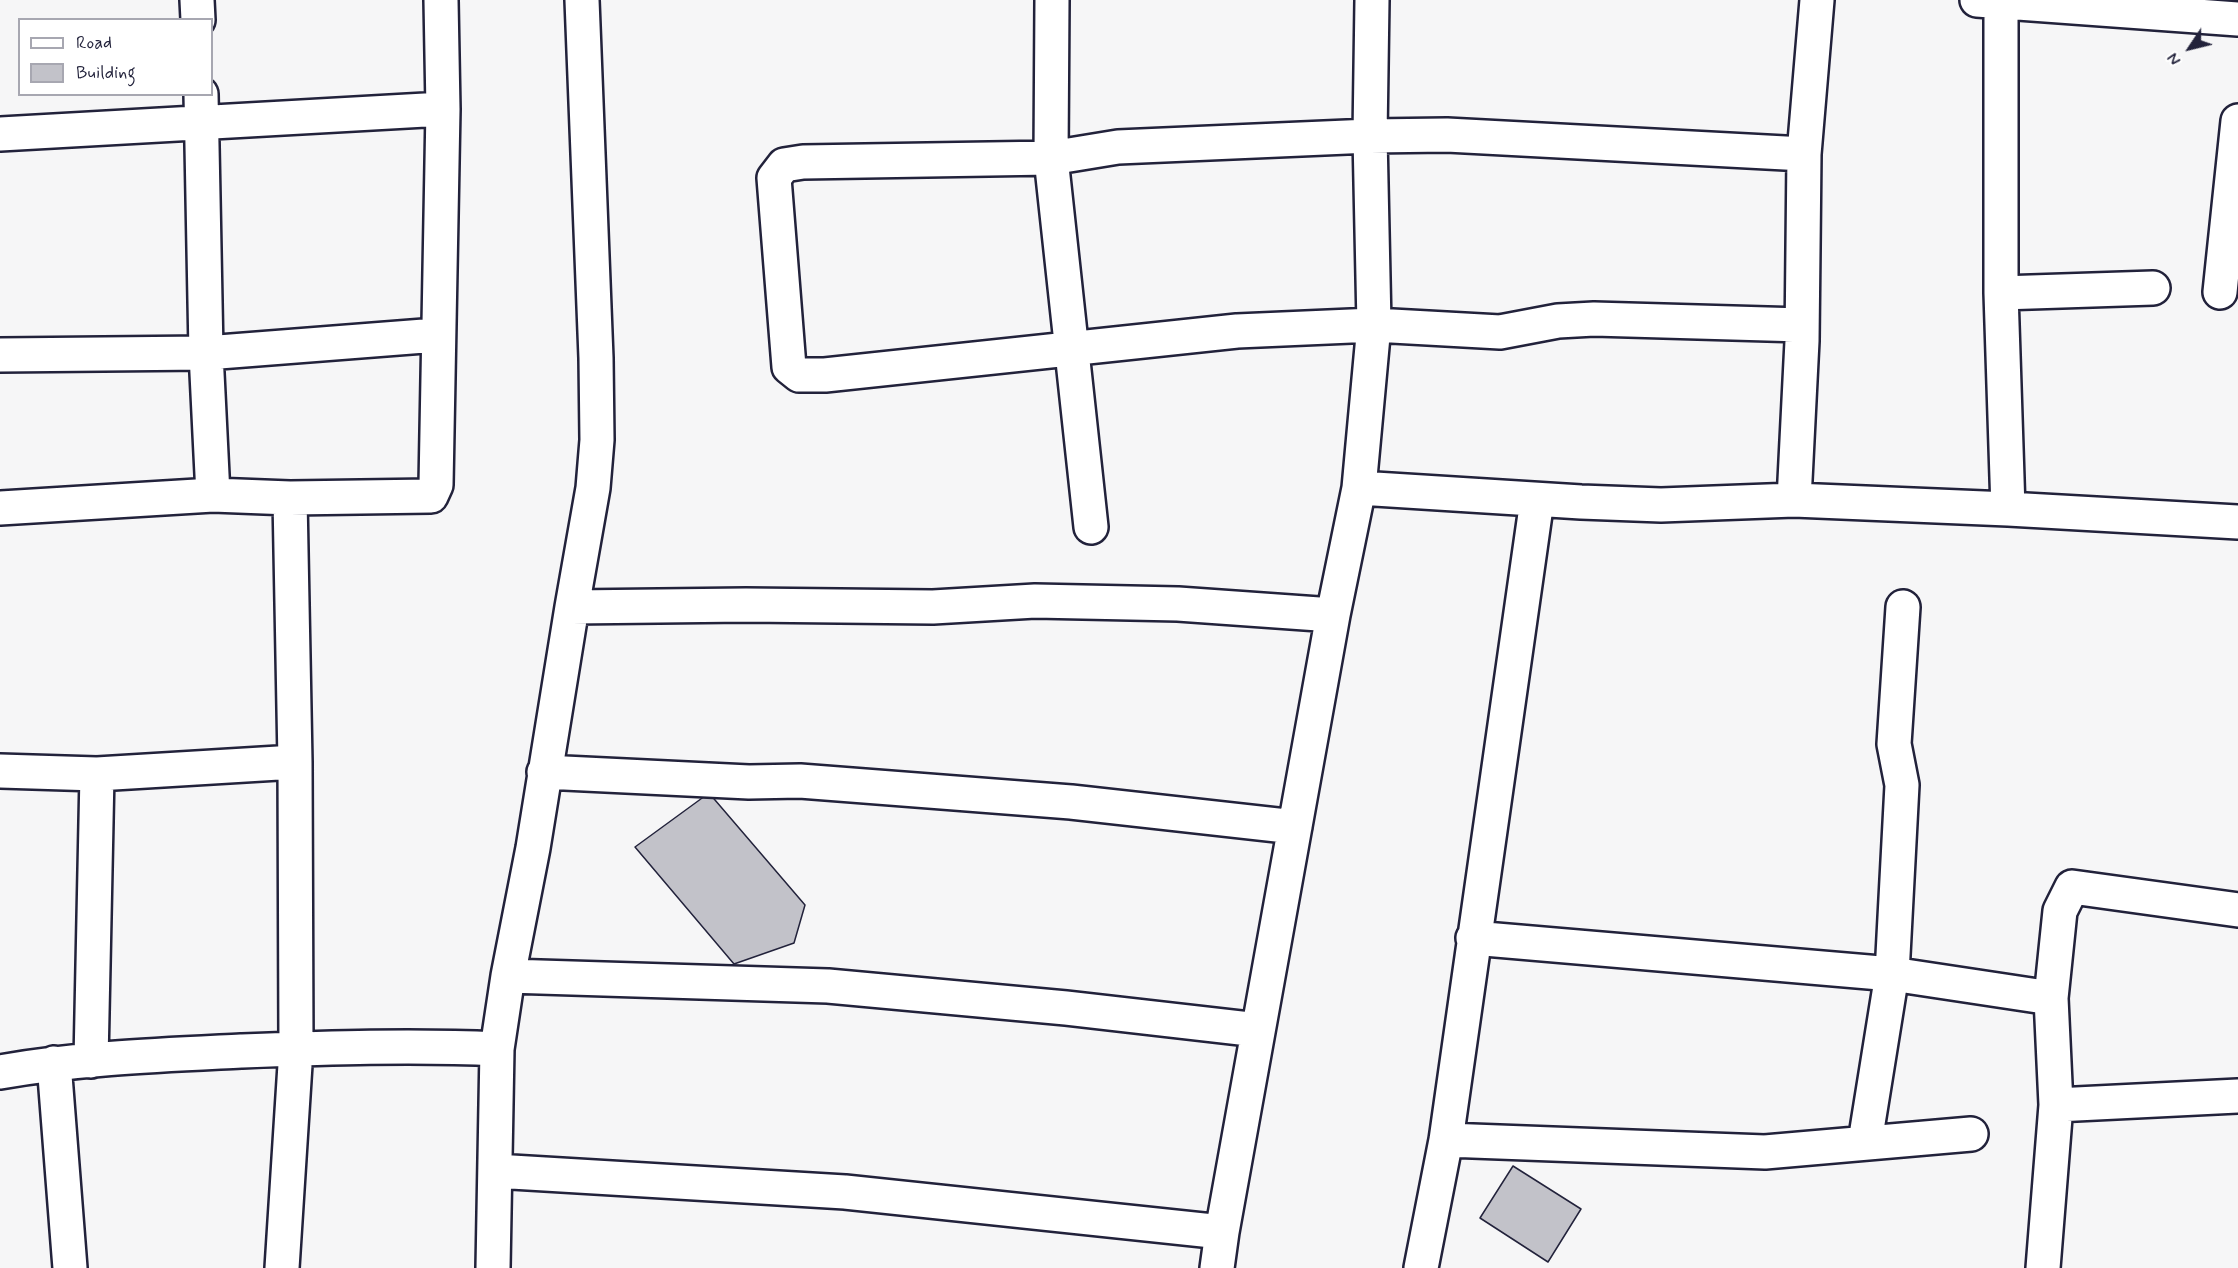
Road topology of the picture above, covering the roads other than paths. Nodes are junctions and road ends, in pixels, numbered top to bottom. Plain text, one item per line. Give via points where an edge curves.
1 (197, 0) edge
2 (441, 0) edge
3 (582, 0) edge
4 (1052, 0) edge
5 (1372, 0) edge
6 (1817, 0) edge
7 (1989, 1) edge
8 (198, 18) edge
9 (2238, 20) edge
10 (202, 108) edge
11 (443, 109) junction
12 (2238, 121) edge
13 (0, 135) edge
14 (1370, 136) junction
15 (1804, 154) junction
16 (1051, 158) junction
17 (2153, 288) dead end
18 (2220, 292) dead end
19 (2001, 293) junction
20 (1374, 325) junction
21 (1802, 325) junction
22 (437, 335) junction
23 (1070, 348) junction
24 (206, 353) junction
25 (0, 355) edge
26 (1359, 488) junction
27 (213, 495) junction
28 (290, 498) junction
29 (1537, 500) junction
30 (1794, 501) junction
31 (0, 508) edge
32 (2008, 509) junction
33 (2238, 522) edge
34 (1091, 527) dead end
35 (572, 607) junction
36 (1903, 607) dead end
37 (1333, 615) junction
38 (295, 762) junction
39 (0, 771) edge
40 (544, 772) junction
41 (97, 774) junction
42 (1295, 827) junction
43 (2238, 910) edge
44 (1473, 938) junction
45 (1892, 974) junction
46 (508, 976) junction
47 (2051, 998) junction
48 (1258, 1030) junction
49 (296, 1049) junction
50 (497, 1049) junction
51 (91, 1060) junction
52 (54, 1063) junction
53 (0, 1072) edge
54 (2238, 1096) edge
55 (2056, 1105) junction
56 (1971, 1134) dead end
57 (1446, 1140) junction
58 (1865, 1142) junction
59 (495, 1171) junction
60 (1222, 1232) junction
61 (70, 1268) edge
62 (282, 1268) edge
63 (493, 1268) edge
64 (1217, 1268) edge
65 (1421, 1268) edge
66 (2043, 1268) edge

1 - 8 street
2 - 11 street
3 - 35 street via 597,440 593,488
4 - 16 street
5 - 14 street
6 - 15 street
7 - 9 street
7 - 19 street
10 - 11 street
10 - 13 street
10 - 24 street
11 - 22 street
12 - 18 street
14 - 15 street via 1447,135
14 - 16 street via 1118,147
14 - 20 street
15 - 21 street
16 - 23 street
16 - 23 street via 784,165 774,178 789,367 799,375 809,376
17 - 19 street
19 - 32 street
20 - 21 street via 1500,332 1594,318
20 - 23 street via 1236,330
20 - 26 street
21 - 30 street
22 - 24 street
22 - 28 street via 436,485 431,496
23 - 34 street
24 - 25 street
24 - 27 street
26 - 29 street
26 - 37 street
27 - 28 street
27 - 31 street
28 - 38 street
29 - 30 street via 1661,505
29 - 44 street
30 - 32 street
32 - 33 street
35 - 37 street via 933,607 1035,601 1178,604
35 - 40 street
36 - 45 street via 1894,744 1902,785
37 - 42 street
38 - 41 street
38 - 49 street
39 - 41 street
40 - 42 street via 800,781 1071,802
40 - 46 street
41 - 51 street
42 - 48 street
43 - 47 street via 2072,887 2060,911
44 - 45 street
44 - 57 street
45 - 47 street
45 - 58 street
46 - 48 street via 828,986
46 - 50 street
47 - 55 street
48 - 60 street
49 - 50 street
49 - 51 street
49 - 62 street
50 - 59 street
51 - 52 street
52 - 53 street
52 - 61 street
54 - 55 street
55 - 66 street
56 - 58 street
57 - 58 street via 1765,1152
57 - 65 street
59 - 60 street via 845,1192
59 - 63 street
60 - 64 street

